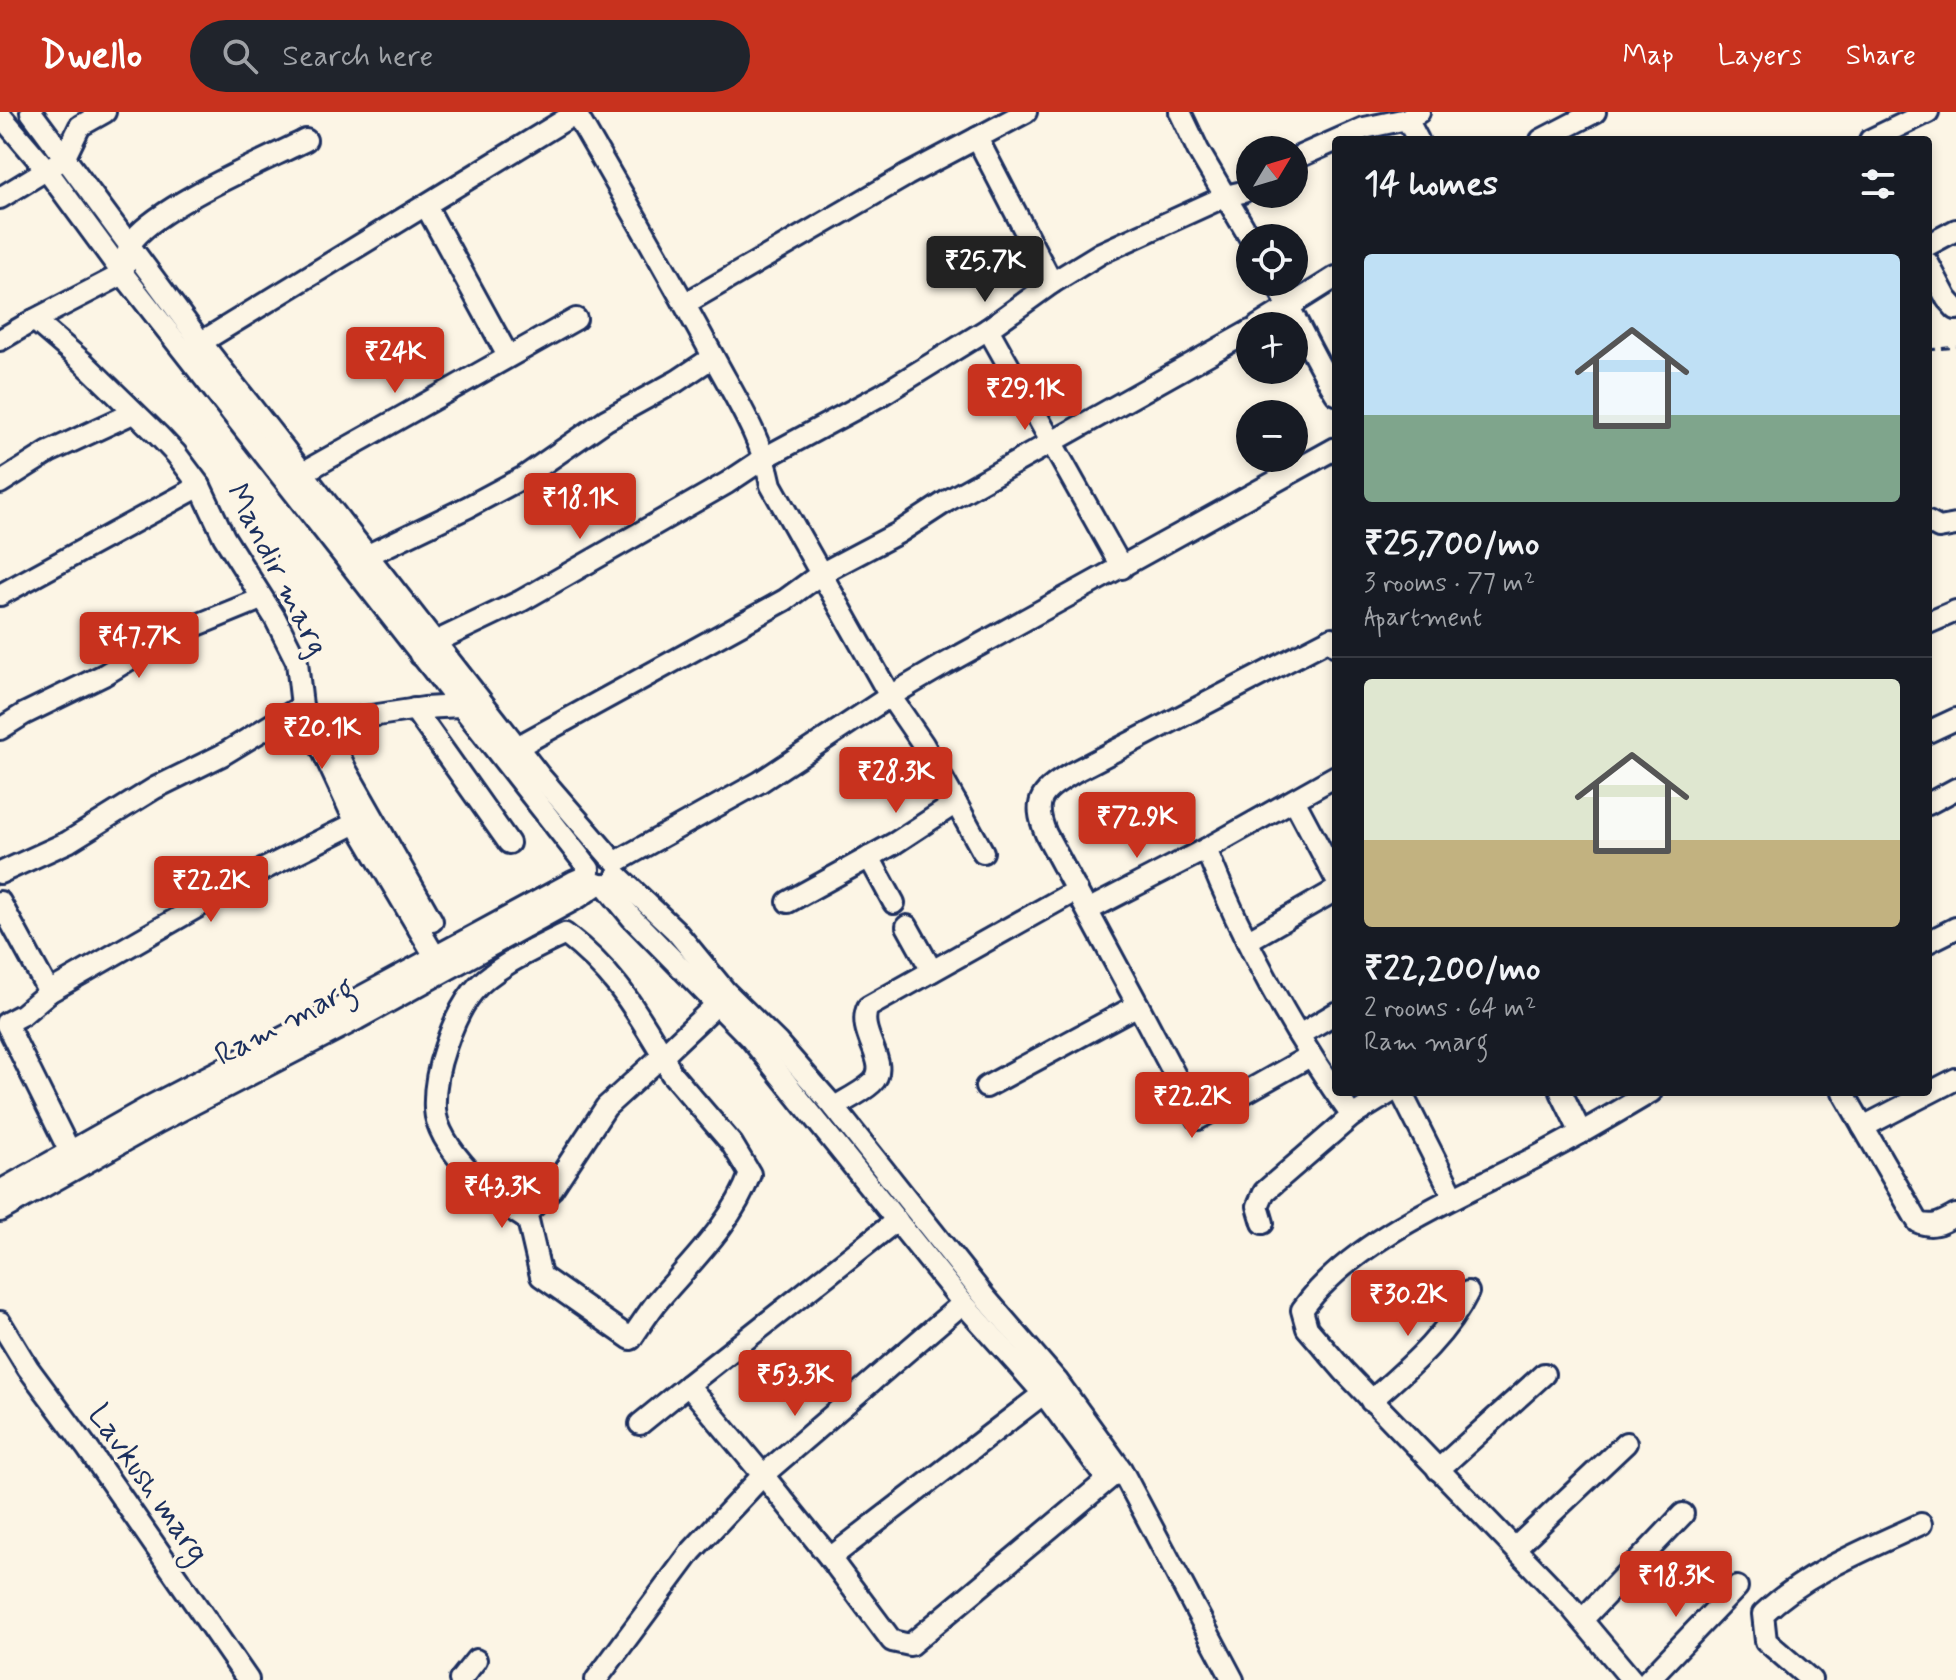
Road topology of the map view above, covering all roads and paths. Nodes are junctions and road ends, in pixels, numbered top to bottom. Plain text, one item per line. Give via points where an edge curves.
1 (31, 112) edge
2 (105, 112) edge
3 (1026, 112) edge
4 (1180, 112) edge
5 (1595, 112) edge
6 (1928, 112) edge
7 (576, 113) edge
8 (0, 115) edge
9 (1413, 115) edge
10 (1362, 120) edge
11 (1334, 136) edge
12 (1417, 136) edge
13 (1549, 136) edge
14 (1878, 136) edge
15 (1332, 137) edge
16 (977, 138) junction
17 (306, 140) dead end
18 (1308, 151) edge
19 (55, 164) junction
20 (1236, 194) edge
21 (1226, 196) junction
22 (0, 198) edge
23 (426, 206) junction
24 (1242, 224) edge
25 (1956, 230) edge
26 (1932, 243) edge
27 (129, 247) junction
28 (1932, 271) edge
29 (123, 274) junction
30 (1332, 280) edge
31 (1052, 283) junction
32 (1283, 296) edge
33 (686, 303) junction
34 (1290, 308) junction
35 (1956, 309) edge
36 (1283, 312) edge
37 (576, 319) dead end
38 (34, 320) junction
39 (988, 329) junction
40 (1236, 339) edge
41 (0, 340) edge
42 (193, 347) junction
43 (1956, 347) edge
44 (1932, 350) edge
45 (508, 356) junction
46 (713, 357) junction
47 (1332, 387) edge
48 (133, 413) junction
49 (1052, 442) junction
50 (1332, 450) edge
51 (766, 457) junction
52 (304, 472) junction
53 (0, 483) edge
54 (200, 486) junction
55 (1932, 524) edge
56 (1956, 525) edge
57 (360, 561) junction
58 (1122, 568) junction
59 (822, 573) junction
60 (0, 595) edge
61 (261, 599) junction
62 (1956, 611) edge
63 (1932, 621) edge
64 (1332, 642) edge
65 (427, 648) junction
66 (890, 696) junction
67 (302, 706) junction
68 (460, 706) junction
69 (414, 709) junction
70 (1956, 719) edge
71 (0, 729) edge
72 (1932, 730) edge
73 (513, 755) junction
74 (1332, 778) edge
75 (1956, 789) edge
76 (1294, 800) junction
77 (1932, 802) edge
78 (956, 803) junction
79 (356, 823) junction
80 (509, 843) dead end
81 (1206, 849) junction
82 (983, 852) dead end
83 (869, 857) junction
84 (1332, 871) edge
85 (0, 873) edge
86 (603, 873) junction
87 (1077, 890) junction
88 (1332, 892) edge
89 (0, 902) edge
90 (788, 902) dead end
91 (894, 903) dead end
92 (1088, 910) junction
93 (432, 921) dead end
94 (907, 926) dead end
95 (1956, 928) edge
96 (1932, 940) edge
97 (1247, 941) junction
98 (438, 964) junction
99 (932, 971) junction
100 (49, 992) junction
101 (717, 1004) junction
102 (1138, 1005) junction
103 (1332, 1015) edge
104 (3, 1024) edge
105 (1299, 1035) junction
106 (663, 1055) junction
107 (1310, 1056) junction
108 (1956, 1079) edge
109 (986, 1087) dead end
110 (1332, 1087) edge
111 (1932, 1091) edge
112 (1338, 1096) edge
113 (1384, 1096) edge
114 (1403, 1096) edge
115 (1563, 1096) edge
116 (1644, 1096) edge
117 (1845, 1096) edge
118 (1923, 1096) edge
119 (834, 1107) junction
120 (1352, 1116) junction
121 (1863, 1127) junction
122 (1581, 1133) junction
123 (70, 1152) junction
124 (0, 1191) edge
125 (1454, 1197) junction
126 (0, 1211) edge
127 (1956, 1215) edge
128 (523, 1217) junction
129 (897, 1220) junction
130 (1263, 1223) dead end
131 (1468, 1292) dead end
132 (963, 1303) junction
133 (0, 1322) edge
134 (1544, 1374) dead end
135 (688, 1385) junction
136 (1051, 1388) junction
137 (1371, 1401) junction
138 (640, 1424) dead end
139 (1626, 1443) dead end
140 (1438, 1470) junction
141 (1114, 1474) junction
142 (763, 1475) junction
143 (1683, 1514) dead end
144 (1921, 1524) dead end
145 (1515, 1548) junction
146 (830, 1558) junction
147 (1737, 1587) dead end
148 (1582, 1620) junction
149 (476, 1660) dead end
150 (248, 1680) edge
151 (460, 1680) edge
152 (596, 1680) edge
153 (1233, 1680) edge
154 (1632, 1680) edge
155 (1648, 1680) edge
156 (1811, 1680) edge

1 - 19 street
2 - 19 street via 80,126
3 - 16 street
4 - 21 street
5 - 13 street
6 - 14 street
7 - 23 street
7 - 33 street
8 - 19 street
9 - 10 street
9 - 12 street
10 - 11 street
15 - 18 street
16 - 31 street
16 - 33 street
17 - 27 street via 172,210
19 - 22 street
19 - 27 street
19 - 29 street
20 - 21 street
21 - 24 street
21 - 31 street via 1101,253
23 - 42 street
23 - 45 street
25 - 26 street
27 - 29 street
27 - 42 street
28 - 35 street
29 - 38 street
29 - 42 street
30 - 34 street
31 - 39 street
32 - 34 street
33 - 46 street
34 - 36 street
34 - 47 street
37 - 45 street
38 - 41 street
38 - 48 street, Mandir marg
39 - 49 street
39 - 51 street
40 - 49 street
42 - 52 street
42 - 57 street
43 - 44 path
45 - 52 street
46 - 51 street
46 - 57 street via 606,420 524,477
48 - 53 street via 49,452
48 - 54 street, Mandir marg
49 - 58 street
49 - 59 street
50 - 58 street, Ram marg
51 - 59 street via 771,485
51 - 65 street via 521,601
52 - 57 street
54 - 60 street
54 - 61 street, Mandir marg
55 - 56 street
57 - 65 street
58 - 66 street, Ram marg
59 - 66 street
59 - 73 street via 785,600
61 - 67 street, Mandir marg via 297,662
61 - 71 street via 163,639
62 - 63 street
64 - 87 street via 1052,786 1041,799 1038,814
65 - 68 street
65 - 73 street
66 - 78 street
66 - 86 street, Ram marg via 760,782
67 - 79 street, Mandir marg
67 - 85 street via 68,842
68 - 69 street
68 - 73 street
69 - 80 street
69 - 93 street via 324,723
70 - 72 street
73 - 86 street via 575,818
74 - 76 street
75 - 77 street
76 - 81 street
76 - 84 street
78 - 82 street
78 - 83 street
79 - 98 street, Mandir marg
79 - 100 street via 262,870
81 - 92 street
81 - 97 street
83 - 90 street
83 - 91 street
86 - 98 street, Ram marg via 579,897
86 - 101 street via 632,918
86 - 119 street via 675,930
87 - 92 street
87 - 99 street
88 - 97 street
89 - 100 street
92 - 102 street
94 - 99 street
95 - 96 street
97 - 105 street
98 - 123 street via 149,1107
98 - 126 street, Ram marg via 357,1019
99 - 119 street via 868,1007 864,1025 880,1068 878,1076
100 - 104 street
101 - 106 street
101 - 129 street
102 - 107 street via 1198,1119
102 - 109 street
103 - 105 street
104 - 123 street
105 - 107 street
106 - 128 street via 606,1107 552,1189
106 - 128 street via 671,1073 732,1144 750,1174 707,1244 631,1339 541,1276
106 - 128 street via 622,988 565,934 514,959 473,992 452,1027 438,1070 435,1112 447,1141 474,1176
107 - 110 street
108 - 111 street
112 - 120 street
113 - 120 street
114 - 125 street
115 - 122 street
116 - 122 street
117 - 121 street
118 - 121 street
119 - 136 street
120 - 130 street via 1264,1192 1258,1206
121 - 127 street via 1918,1222 1938,1224
122 - 125 street
123 - 124 street
125 - 137 street via 1354,1258 1302,1310 1307,1328
129 - 132 street
129 - 135 street
131 - 137 street via 1439,1337
132 - 136 street
132 - 142 street
133 - 150 street, Lavkush marg
134 - 140 street
135 - 138 street
135 - 142 street
136 - 141 street
136 - 146 street
137 - 140 street
139 - 145 street
140 - 145 street
141 - 146 street via 910,1645 892,1641
141 - 153 street
142 - 146 street
142 - 152 street via 691,1552
143 - 148 street
144 - 156 street via 1832,1565 1763,1614 1766,1641
145 - 148 street
147 - 155 street
148 - 154 street
149 - 151 street

